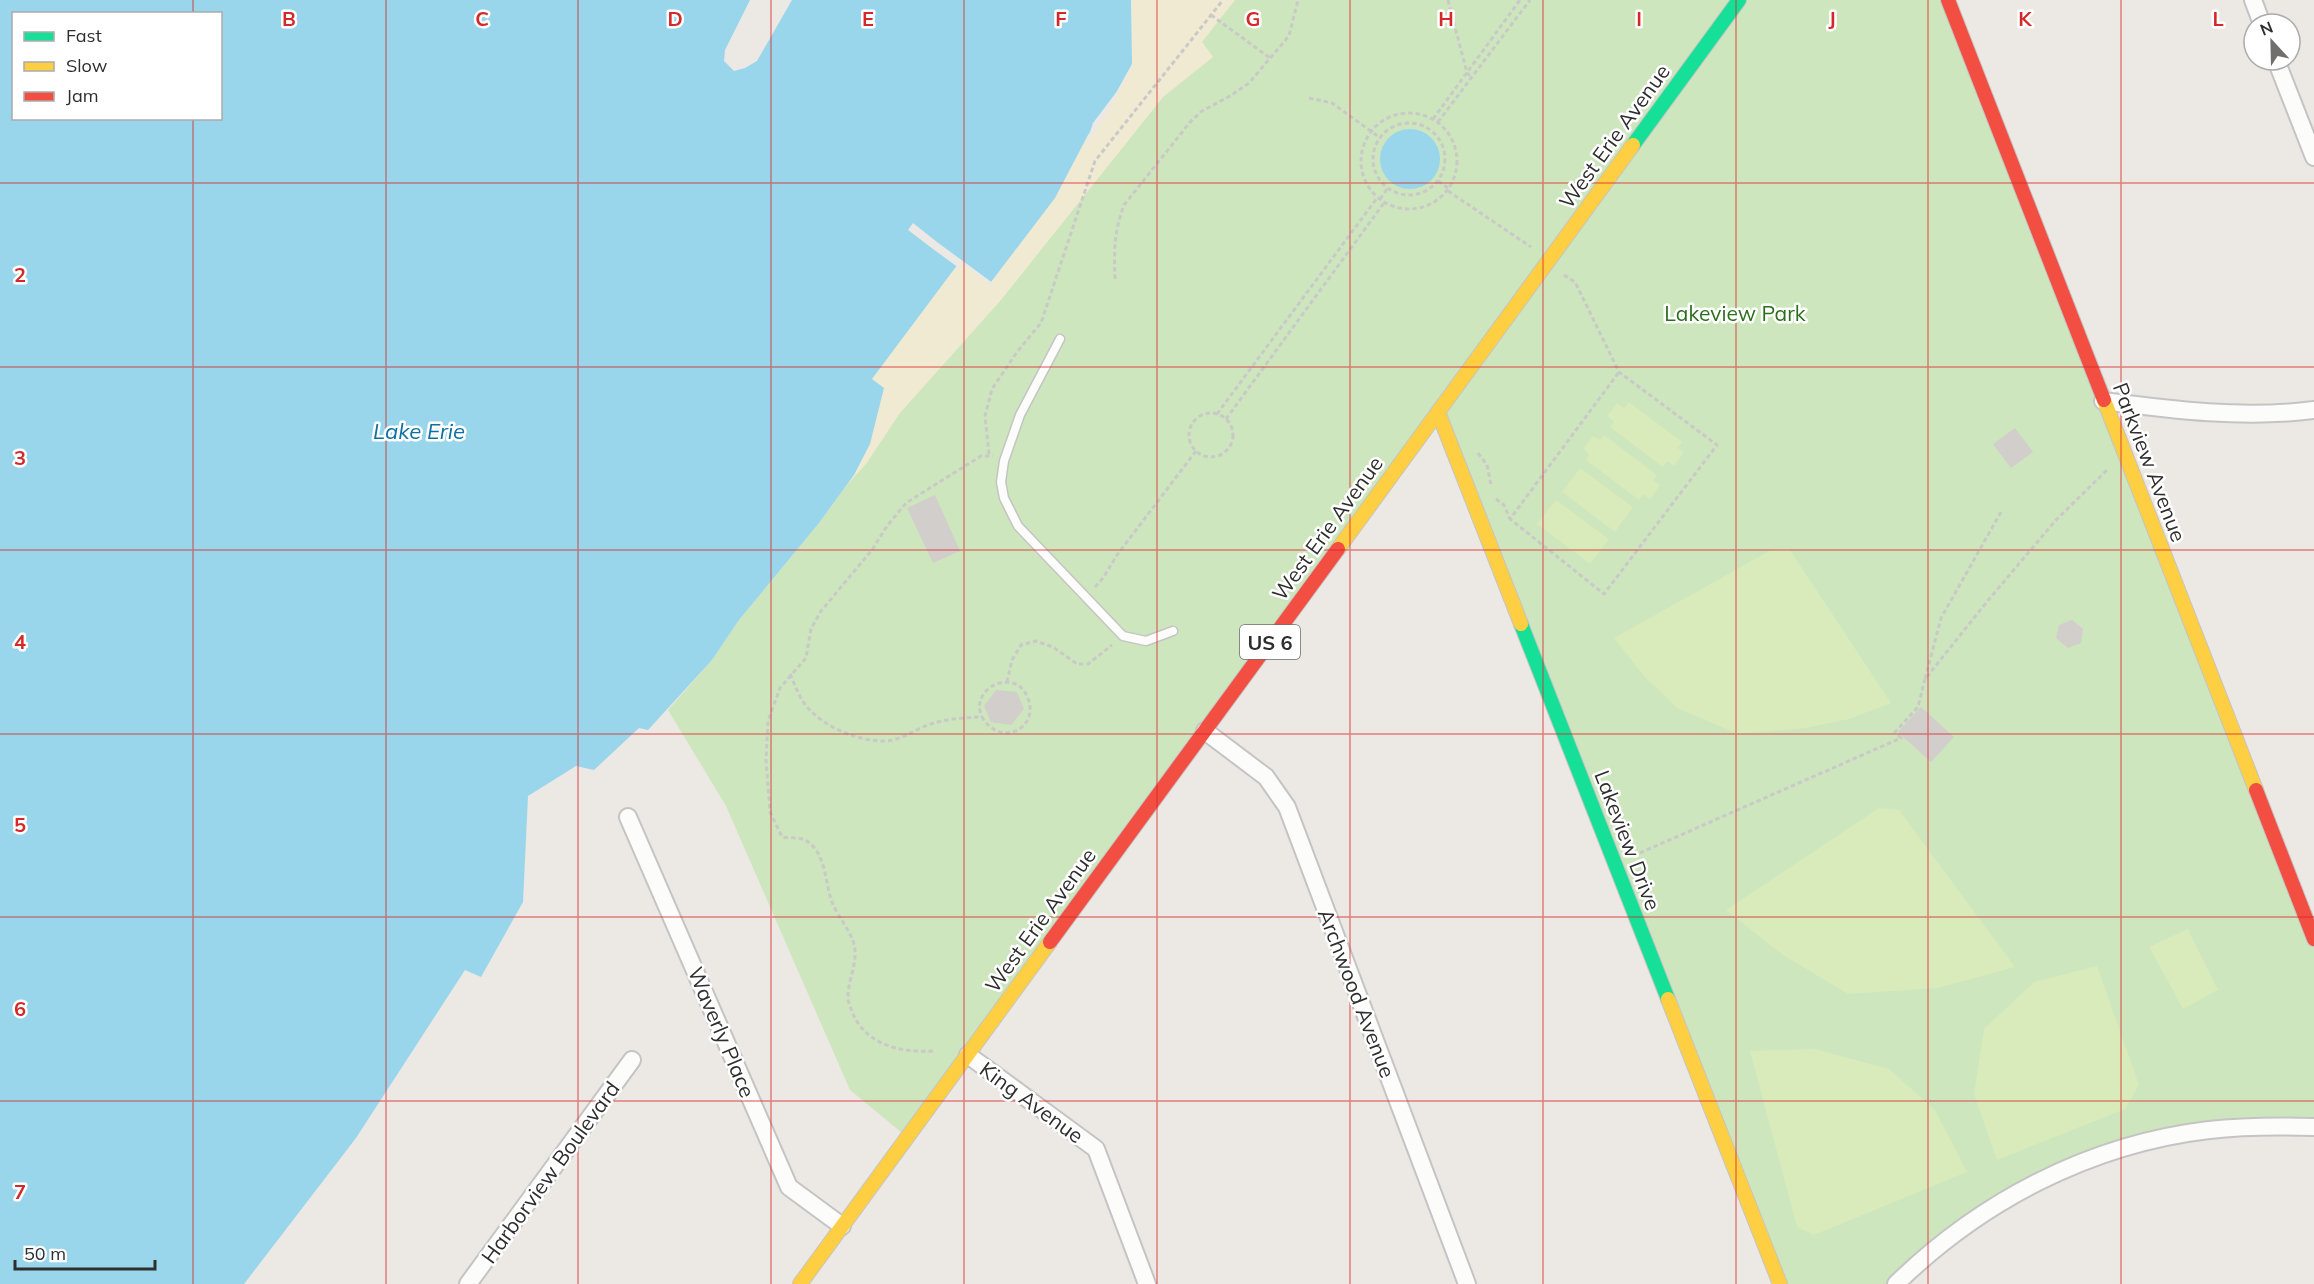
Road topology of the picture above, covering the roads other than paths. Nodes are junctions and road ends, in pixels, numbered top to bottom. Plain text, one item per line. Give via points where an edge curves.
1 (1740, 0) edge
2 (1948, 0) edge
3 (2281, 72) edge
4 (2314, 158) edge
5 (1060, 339) dead end
6 (2103, 401) junction
7 (2314, 410) edge
8 (1438, 412) junction
9 (1173, 631) dead end
10 (1205, 731) junction
11 (628, 818) dead end
12 (2314, 939) edge
13 (968, 1055) junction
14 (632, 1060) dead end
15 (2314, 1126) edge
16 (842, 1226) junction
17 (468, 1284) edge
18 (800, 1284) edge
19 (1147, 1284) edge
20 (1467, 1284) edge
21 (1780, 1284) edge
22 (1896, 1284) edge

1 - 8 street, West Erie Avenue / US 6
2 - 6 street, Parkview Avenue
3 - 4 street
5 - 9 lane via 1020,415 1004,461 1004,498 1018,526 1123,636 1146,640
6 - 7 street via 2240,413
6 - 12 street, Parkview Avenue
8 - 10 street, West Erie Avenue / US 6
8 - 21 street, Lakeview Drive
10 - 13 street, West Erie Avenue / US 6
10 - 20 street, Archwood Avenue via 1266,777 1287,807
11 - 16 street, Waverly Place via 789,1187
13 - 16 street, West Erie Avenue / US 6
13 - 19 street, King Avenue via 1096,1149
14 - 17 street, Harborview Boulevard
15 - 22 street via 2208,1130 2162,1138 2073,1166 1990,1208 1951,1235
16 - 18 street, West Erie Avenue / US 6

